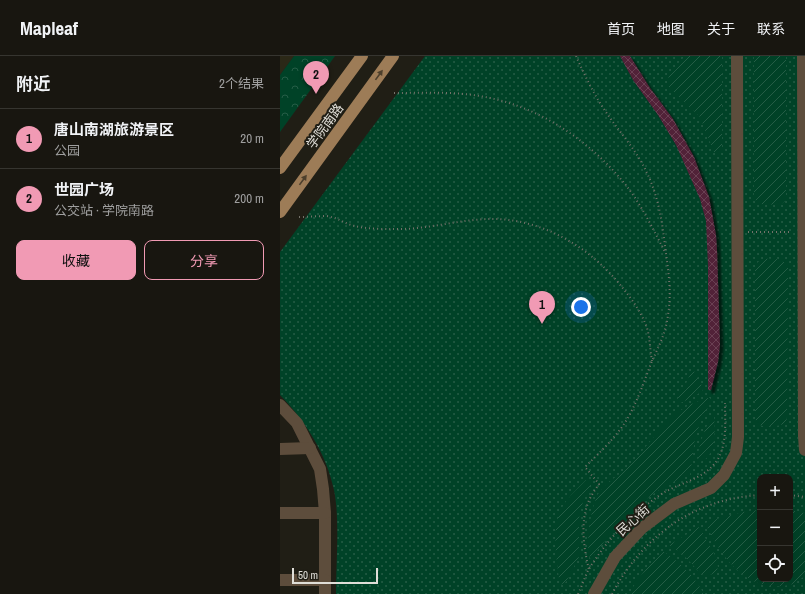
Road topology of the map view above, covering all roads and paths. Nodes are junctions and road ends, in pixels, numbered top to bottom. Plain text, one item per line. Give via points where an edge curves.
1 (362, 56) edge
2 (393, 56) edge
3 (576, 56) edge
4 (737, 56) edge
5 (803, 56) edge
6 (394, 93) dead end
7 (280, 168) edge
8 (280, 212) edge
9 (299, 217) dead end
10 (737, 232) junction
11 (804, 232) edge
12 (666, 253) junction
13 (652, 361) junction
14 (725, 403) dead end
15 (280, 405) edge
16 (310, 448) junction
17 (280, 449) edge
18 (805, 450) edge
19 (757, 495) edge
20 (793, 495) edge
21 (805, 497) edge
22 (280, 513) edge
23 (325, 513) junction
24 (589, 570) junction
25 (280, 580) edge
26 (325, 580) junction
27 (325, 594) edge
28 (578, 594) edge
29 (594, 594) edge
30 (612, 594) edge

1 - 7 main road, 学院南路
8 -> 2 main road, 学院南路
3 - 12 path via 593,91 647,172 660,210
4 - 10 street
5 - 11 street
6 - 12 path via 463,94 485,97 508,102 554,123 581,141 625,184
9 - 13 path via 326,216 355,226 396,229 497,219 549,230 584,250 619,283 636,306 647,328
10 - 11 path
10 - 29 street, 民心街 via 736,453 724,475 711,488 674,504 642,528 615,558
11 - 18 street
12 - 13 path via 670,298 668,316 662,339
13 - 24 path via 630,415 614,437 585,467 598,484 588,504 585,518 584,547
14 - 24 path via 724,440 718,458 712,466 664,492 636,513 612,538
15 - 16 street via 297,423
16 - 17 street
16 - 23 street via 320,469
19 - 30 path via 717,502 689,514 664,530 641,550 622,574
20 - 21 path
22 - 23 street
23 - 26 street
24 - 28 path
25 - 26 street
26 - 27 street

